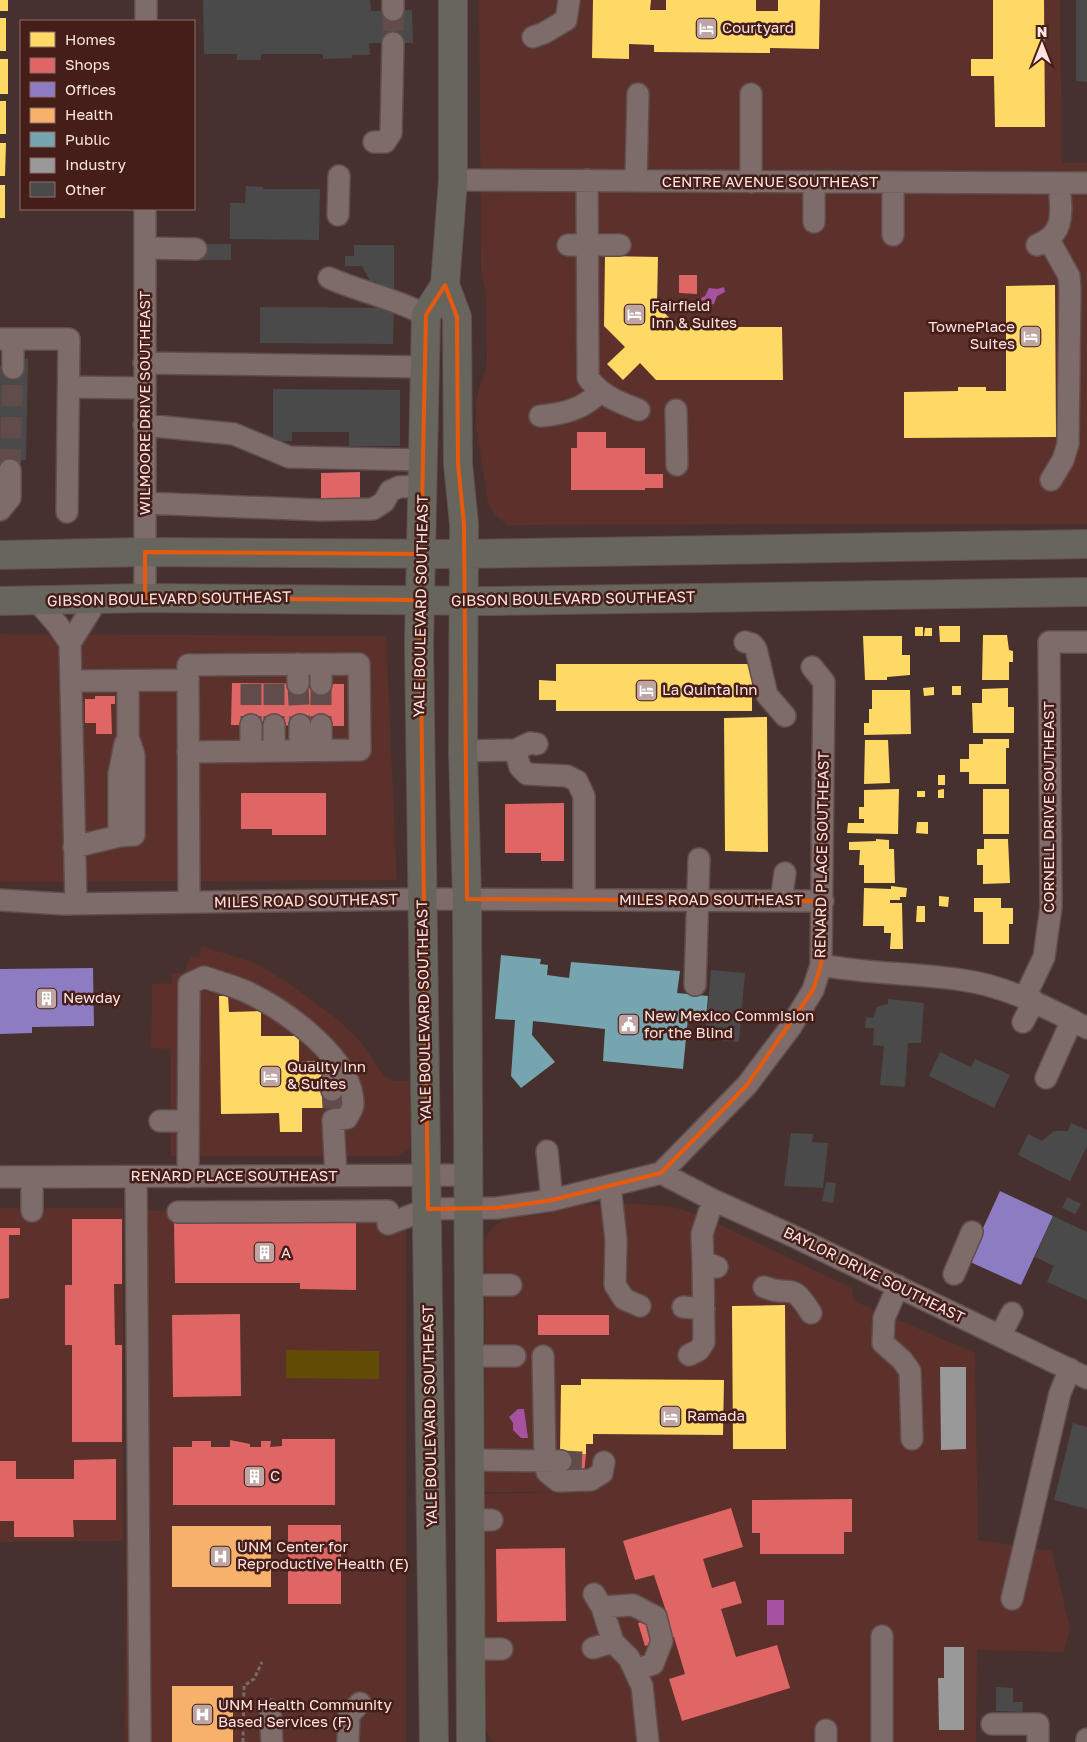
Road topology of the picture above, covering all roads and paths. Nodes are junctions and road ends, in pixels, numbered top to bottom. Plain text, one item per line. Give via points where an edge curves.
1 (146, 0) edge
2 (452, 0) edge
3 (569, 0) edge
4 (146, 20) edge
5 (533, 37) dead end
6 (393, 43) tunnel mouth
7 (638, 94) dead end
8 (751, 94) dead end
9 (374, 142) dead end
10 (339, 176) dead end
11 (453, 180) junction
12 (587, 180) junction
13 (636, 181) junction
14 (750, 182) junction
15 (814, 182) junction
16 (893, 182) junction
17 (1059, 183) junction
18 (1087, 183) edge
19 (145, 210) edge
20 (338, 215) dead end
21 (814, 222) dead end
22 (893, 235) dead end
23 (578, 246) junction
24 (620, 246) dead end
25 (145, 248) junction
26 (196, 249) dead end
27 (329, 278) dead end
28 (445, 285) junction
29 (426, 315) junction
30 (7, 339) edge
31 (144, 363) junction
32 (426, 366) junction
33 (13, 368) tunnel mouth
34 (69, 387) junction
35 (144, 388) junction
36 (600, 392) junction
37 (639, 410) dead end
38 (676, 410) dead end
39 (540, 416) dead end
40 (144, 425) junction
41 (424, 460) junction
42 (677, 465) dead end
43 (10, 470) tunnel mouth
44 (1051, 480) dead end
45 (423, 486) junction
46 (145, 503) junction
47 (0, 510) edge
48 (67, 512) dead end
49 (1087, 544) edge
50 (145, 552) junction
51 (421, 554) junction
52 (464, 554) junction
53 (0, 555) edge
54 (1087, 592) edge
55 (145, 598) junction
56 (97, 600) junction
57 (420, 600) junction
58 (464, 600) junction
59 (0, 601) edge
60 (37, 601) junction
61 (745, 642) dead end
62 (1087, 642) edge
63 (70, 643) junction
64 (812, 667) dead end
65 (188, 680) junction
66 (71, 681) junction
67 (128, 681) junction
68 (785, 716) dead end
69 (251, 725) tunnel mouth
70 (274, 725) tunnel mouth
71 (300, 725) tunnel mouth
72 (321, 725) tunnel mouth
73 (537, 744) dead end
74 (321, 750) junction
75 (515, 750) junction
76 (251, 751) junction
77 (274, 751) junction
78 (300, 751) junction
79 (463, 751) junction
80 (188, 752) junction
81 (74, 847) junction
82 (698, 859) dead end
83 (785, 873) dead end
84 (421, 899) junction
85 (467, 899) junction
86 (0, 900) edge
87 (584, 900) junction
88 (698, 900) junction
89 (823, 900) junction
90 (781, 901) junction
91 (189, 902) junction
92 (76, 904) junction
93 (821, 965) junction
94 (694, 985) dead end
95 (1030, 999) junction
96 (1024, 1022) dead end
97 (1079, 1024) edge
98 (338, 1066) junction
99 (1046, 1078) dead end
100 (333, 1106) junction
101 (160, 1121) dead end
102 (188, 1121) junction
103 (547, 1151) dead end
104 (661, 1173) junction
105 (428, 1175) junction
106 (468, 1175) junction
107 (188, 1176) junction
108 (336, 1176) junction
109 (0, 1177) edge
110 (32, 1177) junction
111 (136, 1177) junction
112 (610, 1186) junction
113 (552, 1200) junction
114 (713, 1200) junction
115 (428, 1209) junction
116 (468, 1210) junction
117 (32, 1211) dead end
118 (178, 1212) dead end
119 (972, 1232) dead end
120 (469, 1285) junction
121 (511, 1285) dead end
122 (898, 1286) junction
123 (764, 1287) dead end
124 (640, 1306) dead end
125 (939, 1306) junction
126 (811, 1313) dead end
127 (1012, 1313) dead end
128 (1000, 1336) junction
129 (689, 1355) dead end
130 (469, 1356) junction
131 (515, 1356) dead end
132 (543, 1356) dead end
133 (1078, 1373) edge
134 (912, 1439) dead end
135 (470, 1460) junction
136 (553, 1461) junction
137 (601, 1462) dead end
138 (1012, 1599) dead end
139 (882, 1636) dead end
140 (613, 1642) junction
141 (502, 1648) dead end
142 (592, 1648) dead end
143 (471, 1649) junction
144 (262, 1662) dead end
145 (635, 1670) junction
146 (360, 1703) dead end
147 (270, 1710) dead end
148 (992, 1724) dead end
149 (140, 1742) edge
150 (243, 1742) edge
151 (272, 1742) edge
152 (348, 1742) edge
153 (434, 1742) edge
154 (471, 1742) edge
155 (648, 1742) edge
156 (882, 1742) edge
157 (1038, 1742) edge

1 - 4 street
2 - 11 main road
3 - 5 street via 566,20
6 - 9 street via 392,133 385,142
7 - 13 street
8 - 14 street
10 - 20 street
11 - 12 street, CENTRE AVENUE SOUTHEAST
11 - 28 main road
12 - 13 street, CENTRE AVENUE SOUTHEAST
12 - 23 street
13 - 14 street, CENTRE AVENUE SOUTHEAST
14 - 15 street, CENTRE AVENUE SOUTHEAST
15 - 16 street, CENTRE AVENUE SOUTHEAST
15 - 21 street
16 - 17 street, CENTRE AVENUE SOUTHEAST
16 - 22 street
17 - 18 street, CENTRE AVENUE SOUTHEAST
17 - 44 street via 1060,226 1043,242 1069,276 1068,444
19 - 25 street, WILMOORE DRIVE SOUTHEAST
23 - 24 street
23 - 36 street via 588,378
25 - 26 street
25 - 31 street, WILMOORE DRIVE SOUTHEAST
27 - 29 street via 374,296 404,303
28 - 29 main road
28 - 52 main road via 457,317 458,464
29 - 32 main road, YALE BOULEVARD SOUTHEAST
30 - 33 street
30 - 34 street via 69,339
31 - 32 street
31 - 35 street, WILMOORE DRIVE SOUTHEAST
32 - 41 main road, YALE BOULEVARD SOUTHEAST
34 - 35 street
34 - 48 street
35 - 40 street, WILMOORE DRIVE SOUTHEAST
36 - 37 street
36 - 39 street via 592,400 564,414
38 - 42 street
40 - 41 street via 234,434 289,457
40 - 46 street, WILMOORE DRIVE SOUTHEAST
41 - 45 main road, YALE BOULEVARD SOUTHEAST
43 - 47 street via 10,498
45 - 46 street via 399,487 373,509
45 - 51 main road, YALE BOULEVARD SOUTHEAST
46 - 50 street, WILMOORE DRIVE SOUTHEAST
49 - 52 main road
50 - 51 main road
50 - 53 main road
50 - 55 street, WILMOORE DRIVE SOUTHEAST
51 - 52 main road
51 - 57 main road, YALE BOULEVARD SOUTHEAST
52 - 58 main road
54 - 58 main road, GIBSON BOULEVARD SOUTHEAST
55 - 56 main road, GIBSON BOULEVARD SOUTHEAST
55 - 57 main road, GIBSON BOULEVARD SOUTHEAST
56 - 60 main road, GIBSON BOULEVARD SOUTHEAST
56 - 63 street
57 - 58 main road, GIBSON BOULEVARD SOUTHEAST
57 - 84 main road, YALE BOULEVARD SOUTHEAST
58 - 79 main road
59 - 60 main road, GIBSON BOULEVARD SOUTHEAST
60 - 63 street
61 - 68 street via 756,649 767,695
62 - 95 street, CORNELL DRIVE SOUTHEAST via 1049,642 1051,907 1044,957
63 - 66 street
64 - 89 street, RENARD PLACE SOUTHEAST via 824,682
65 - 67 street
65 - 74 street via 188,665 251,674 321,674 359,664 360,750
65 - 80 street
66 - 67 street
66 - 81 street
67 - 81 street via 128,737 134,755 134,835
69 - 76 street
70 - 77 street
71 - 78 street
72 - 74 street
73 - 75 street via 530,743
74 - 78 street
75 - 79 street
75 - 87 street via 520,767 527,774 567,776 577,781 584,796
76 - 77 street
76 - 80 street
77 - 78 street
79 - 85 main road
80 - 91 street
81 - 92 street
82 - 88 street
83 - 90 street
84 - 85 street, MILES ROAD SOUTHEAST
84 - 91 street, MILES ROAD SOUTHEAST
84 - 105 main road, YALE BOULEVARD SOUTHEAST
85 - 87 street, MILES ROAD SOUTHEAST
85 - 106 main road
86 - 92 street, MILES ROAD SOUTHEAST
87 - 88 street, MILES ROAD SOUTHEAST
88 - 90 street, MILES ROAD SOUTHEAST
88 - 94 street
89 - 90 street, MILES ROAD SOUTHEAST
89 - 93 street, RENARD PLACE SOUTHEAST
91 - 92 street, MILES ROAD SOUTHEAST
93 - 95 street via 851,971 964,980
93 - 104 street, RENARD PLACE SOUTHEAST via 813,990 790,1028 752,1078
95 - 96 street, CORNELL DRIVE SOUTHEAST
95 - 97 street
97 - 99 street
98 - 100 street via 332,1082
98 - 100 street via 348,1079 353,1106 347,1118
98 - 102 street via 301,1025 247,992 204,977 190,984
100 - 108 street
101 - 102 street
102 - 107 street
103 - 113 street
104 - 112 street
104 - 114 street, BAYLOR DRIVE SOUTHEAST
105 - 106 street, RENARD PLACE SOUTHEAST
105 - 108 street, RENARD PLACE SOUTHEAST
105 - 115 main road, YALE BOULEVARD SOUTHEAST
106 - 116 main road
107 - 108 street, RENARD PLACE SOUTHEAST
107 - 111 street, RENARD PLACE SOUTHEAST
109 - 110 street, RENARD PLACE SOUTHEAST
110 - 111 street, RENARD PLACE SOUTHEAST
110 - 117 street
111 - 149 street
112 - 113 street
112 - 124 street via 616,1240 615,1284 624,1299
113 - 116 street
114 - 122 street, BAYLOR DRIVE SOUTHEAST
114 - 129 street via 702,1234 710,1264 694,1308 704,1342
115 - 116 street
115 - 118 street via 388,1224 388,1211
115 - 153 main road, YALE BOULEVARD SOUTHEAST
116 - 120 main road
119 - 125 street via 957,1275
120 - 121 street
120 - 130 main road
122 - 125 street, BAYLOR DRIVE SOUTHEAST
122 - 134 street via 884,1318 883,1343 910,1371
123 - 126 street via 791,1290 800,1295
125 - 128 street, BAYLOR DRIVE SOUTHEAST
127 - 128 street
128 - 133 street, BAYLOR DRIVE SOUTHEAST
130 - 131 street
130 - 135 main road
132 - 136 street
133 - 138 street via 1060,1393
135 - 136 street
135 - 143 main road via 481,1520
136 - 137 street via 548,1472 558,1481 591,1480 602,1473
139 - 156 street
140 - 142 street
140 - 145 street via 629,1658
140 - 145 street via 598,1600 633,1605 656,1617 662,1641 654,1664
141 - 143 street
143 - 154 main road
144 - 150 path via 254,1679 244,1686
145 - 155 street via 642,1686
146 - 152 street via 349,1715
147 - 151 street
148 - 157 street via 1038,1724

